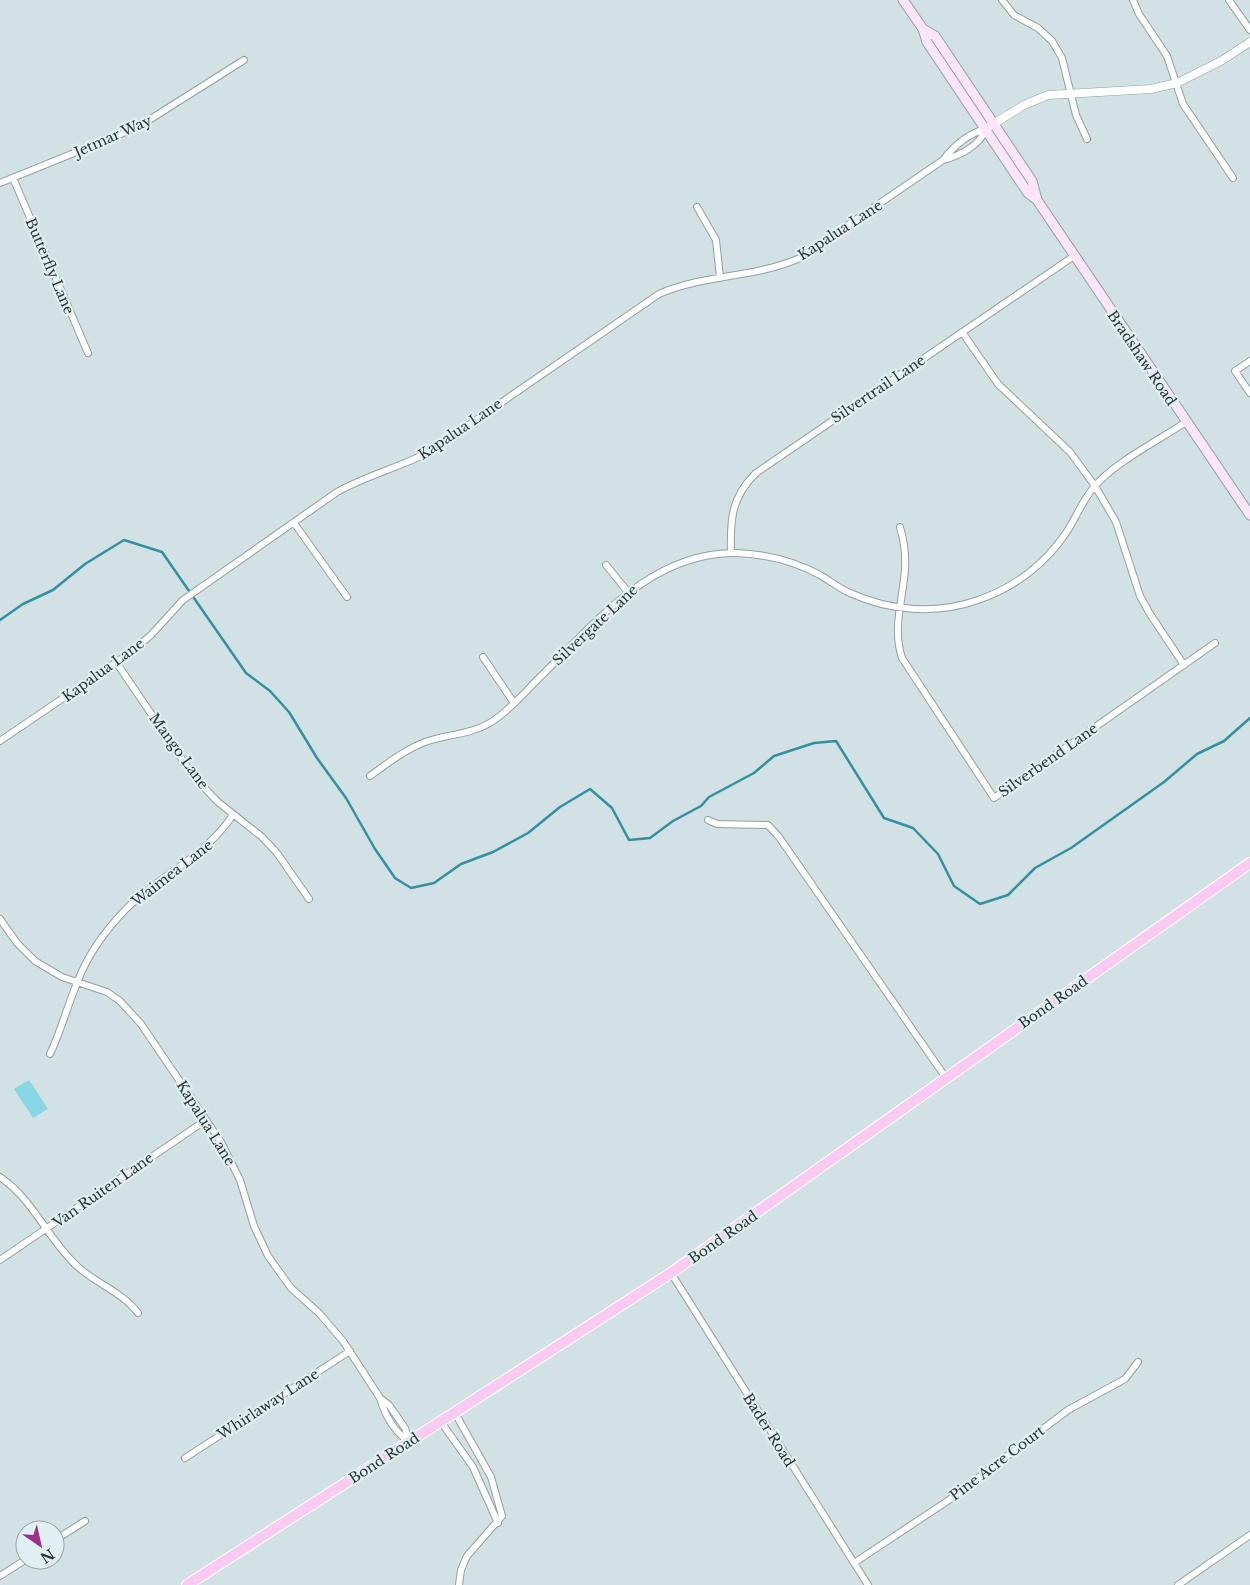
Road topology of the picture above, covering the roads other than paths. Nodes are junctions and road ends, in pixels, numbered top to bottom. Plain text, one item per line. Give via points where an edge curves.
1 (903, 0) edge
2 (1002, 0) edge
3 (1133, 0) edge
4 (1230, 0) edge
5 (923, 30) junction
6 (1250, 30) edge
7 (1250, 42) edge
8 (244, 60) dead end
9 (1177, 82) junction
10 (1071, 93) junction
11 (995, 123) junction
12 (986, 129) junction
13 (1087, 139) dead end
14 (13, 178) junction
15 (1233, 178) dead end
16 (0, 183) edge
17 (1037, 200) junction
18 (697, 208) dead end
19 (1074, 256) junction
20 (720, 278) junction
21 (962, 332) junction
22 (88, 354) dead end
23 (1250, 361) edge
24 (1250, 393) edge
25 (1186, 422) junction
26 (1094, 486) junction
27 (1249, 508) edge
28 (294, 523) junction
29 (900, 527) dead end
30 (731, 553) junction
31 (606, 564) dead end
32 (628, 592) junction
33 (347, 597) dead end
34 (900, 608) junction
35 (1215, 643) dead end
36 (483, 657) dead end
37 (116, 662) junction
38 (1184, 665) junction
39 (514, 703) junction
40 (0, 741) edge
41 (370, 776) dead end
42 (233, 815) junction
43 (708, 820) dead end
44 (1248, 863) edge
45 (310, 899) dead end
46 (0, 919) edge
47 (77, 981) junction
48 (50, 1054) dead end
49 (946, 1078) junction
50 (206, 1120) junction
51 (0, 1177) edge
52 (46, 1230) junction
53 (0, 1260) edge
54 (671, 1274) junction
55 (138, 1313) dead end
56 (350, 1351) junction
57 (1138, 1362) dead end
58 (455, 1413) junction
59 (441, 1422) junction
60 (409, 1442) junction
61 (185, 1458) dead end
62 (85, 1521) dead end
63 (498, 1523) junction
64 (65, 1534) edge
65 (1250, 1535) edge
66 (854, 1563) junction
67 (15, 1566) edge
68 (0, 1576) edge
69 (187, 1585) edge
70 (459, 1585) edge
71 (868, 1585) edge
72 (1178, 1585) edge

1 - 5 main road, Bradshaw Road
2 - 10 street via 1014,15 1038,28 1052,41 1062,58
3 - 9 street via 1167,56
4 - 6 street
5 - 11 main road, Bradshaw Road via 935,36
5 - 12 main road, Bradshaw Road via 927,42
7 - 9 street
8 - 14 street, Jetmar Way via 138,127
9 - 10 street via 1150,89
9 - 15 street via 1183,104
10 - 11 street via 1048,95
10 - 13 street via 1076,115
11 - 12 street
11 - 17 main road, Bradshaw Road via 1032,181
12 - 17 main road, Bradshaw Road via 1028,193
12 - 20 street, Kapalua Lane via 982,139 955,157 943,160 800,258 775,268
14 - 16 street, Jetmar Way
14 - 22 street, Butterfly Lane
17 - 19 main road, Bradshaw Road
18 - 20 street via 716,240
19 - 21 street, Silvertrail Lane
19 - 25 main road, Bradshaw Road
20 - 28 street, Kapalua Lane via 659,294 431,451 354,482
21 - 26 street via 998,384 1064,446
21 - 30 street, Silvertrail Lane via 751,477 740,491 731,514
23 - 24 street via 1235,371
25 - 26 street, Silvergate Lane
25 - 27 main road, Bradshaw Road
26 - 34 street, Silvergate Lane via 1054,549 1011,585 961,605
26 - 38 street via 1120,530 1140,596
28 - 33 street
28 - 37 street, Kapalua Lane via 183,600 142,644
29 - 34 street via 905,569
30 - 32 street, Silvergate Lane via 678,563
30 - 34 street, Silvergate Lane via 787,561 864,599
31 - 32 street
32 - 39 street, Silvergate Lane
34 - 38 street, Silverbend Lane via 897,637 906,667 994,798
35 - 38 street, Silverbend Lane
36 - 39 street
37 - 40 street, Kapalua Lane
37 - 42 street, Mango Lane via 194,776
39 - 41 street, Silvergate Lane via 479,728 425,742
42 - 45 street, Mango Lane via 277,853
42 - 47 street, Waimea Lane via 207,847 124,911 96,947
43 - 49 street via 717,824 768,825
44 - 49 main road, Bond Road
46 - 47 street, Kapalua Lane via 16,943 35,961 62,977
47 - 48 street, Waimea Lane
47 - 50 street, Kapalua Lane via 107,992 132,1012
49 - 54 main road, Bond Road
50 - 52 street, Van Ruiten Lane
50 - 56 street, Kapalua Lane via 233,1165 268,1256 291,1288 332,1326
51 - 52 street via 18,1192
52 - 53 street, Van Ruiten Lane
52 - 55 street via 80,1269 123,1297
54 - 58 main road, Bond Road
54 - 66 street, Bader Road
56 - 60 street, Kapalua Lane via 380,1398 405,1428
56 - 61 street, Whirlaway Lane
57 - 66 street, Pine Acre Court via 1125,1379 1068,1410 949,1500
58 - 59 main road, Bond Road
58 - 63 street via 491,1477 502,1509
59 - 60 main road, Bond Road
59 - 63 street via 473,1467
60 - 69 main road, Bond Road
62 - 64 street
63 - 70 street via 467,1556
65 - 72 street
66 - 71 street, Bader Road
67 - 68 street

